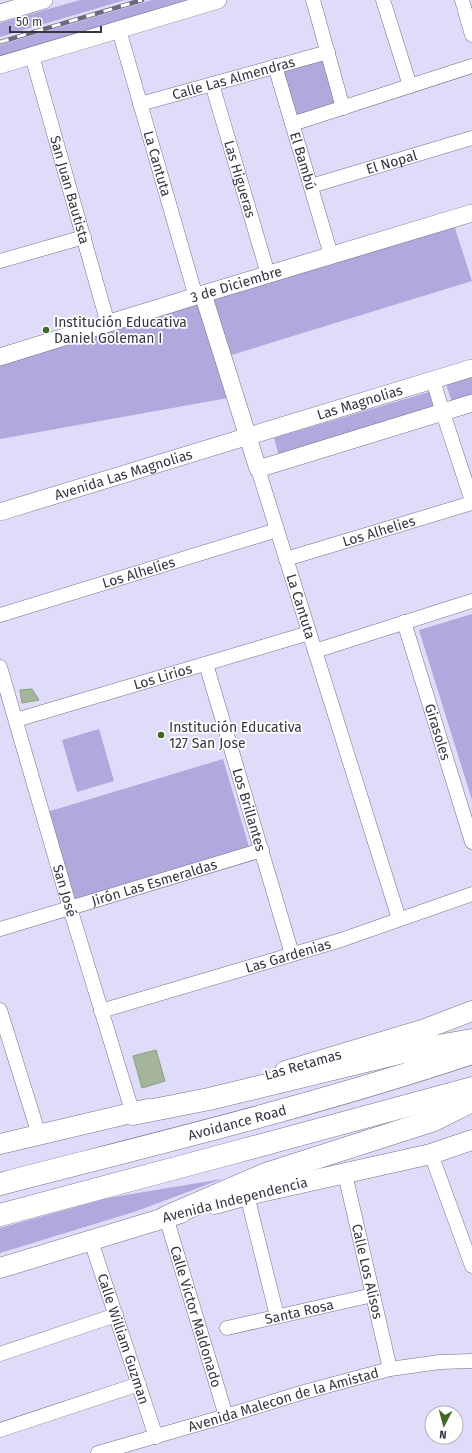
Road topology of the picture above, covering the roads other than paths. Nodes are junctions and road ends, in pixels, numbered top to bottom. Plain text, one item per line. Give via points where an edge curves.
1 (44, 0) edge
2 (218, 0) edge
3 (313, 0) edge
4 (383, 0) edge
5 (466, 4) edge
6 (0, 13) edge
7 (119, 30) junction
8 (472, 35) edge
9 (328, 52) junction
10 (32, 56) junction
11 (0, 65) edge
12 (275, 66) junction
13 (472, 66) edge
14 (212, 84) junction
15 (410, 86) junction
16 (140, 104) junction
17 (343, 108) junction
18 (292, 124) junction
19 (472, 138) edge
20 (311, 186) junction
21 (472, 213) edge
22 (84, 237) junction
23 (331, 255) junction
24 (0, 261) edge
25 (268, 274) junction
26 (199, 295) junction
27 (108, 324) junction
28 (0, 357) edge
29 (472, 368) edge
30 (433, 380) junction
31 (472, 403) edge
32 (443, 413) junction
33 (247, 436) junction
34 (258, 469) junction
35 (472, 502) edge
36 (0, 512) edge
37 (277, 530) junction
38 (286, 559) junction
39 (472, 601) edge
40 (0, 615) edge
41 (404, 622) junction
42 (309, 633) junction
43 (315, 651) junction
44 (206, 664) junction
45 (0, 667) edge
46 (16, 720) junction
47 (472, 842) edge
48 (262, 850) junction
49 (472, 894) edge
50 (70, 908) junction
51 (399, 919) junction
52 (0, 929) edge
53 (292, 954) junction
54 (0, 1010) edge
55 (101, 1011) junction
56 (472, 1011) edge
57 (472, 1040) edge
58 (472, 1053) edge
59 (472, 1088) edge
60 (472, 1101) edge
61 (133, 1114) junction
62 (39, 1135) junction
63 (472, 1140) edge
64 (0, 1144) edge
65 (431, 1154) junction
66 (345, 1174) junction
67 (0, 1184) edge
68 (247, 1195) junction
69 (0, 1214) edge
70 (166, 1217) junction
71 (91, 1240) junction
72 (472, 1266) edge
73 (0, 1268) edge
74 (373, 1295) junction
75 (116, 1315) junction
76 (277, 1316) junction
77 (226, 1328) dead end
78 (0, 1354) edge
79 (472, 1361) edge
80 (390, 1369) junction
81 (139, 1384) junction
82 (226, 1416) junction
83 (0, 1430) edge
84 (156, 1437) junction
85 (98, 1453) edge

1 - 6 street
2 - 7 street
3 - 9 street
4 - 15 street
5 - 8 street
7 - 10 street
7 - 16 street, La Cantuta
9 - 12 street, Calle Las Almendras
9 - 17 street
10 - 11 street
10 - 22 street, San Juan Bautista
12 - 14 street, Calle Las Almendras
12 - 18 street, El Bambú
13 - 15 street
14 - 16 street, Calle Las Almendras
14 - 25 street, Las Higueras
15 - 17 street
16 - 26 street, La Cantuta
17 - 18 street
18 - 20 street, El Bambú
19 - 20 street, El Nopal
20 - 23 street, El Bambú
21 - 23 street, 3 de Diciembre
22 - 24 street
22 - 27 street, San Juan Bautista
23 - 25 street, 3 de Diciembre
25 - 26 street, 3 de Diciembre
26 - 27 street, 3 de Diciembre
26 - 33 street, La Cantuta
27 - 28 street, 3 de Diciembre
29 - 30 street, Las Magnolias
30 - 32 street
30 - 33 street, Las Magnolias
31 - 32 street
32 - 34 street
32 - 35 street
33 - 34 street, La Cantuta
33 - 36 street, Avenida Las Magnolias
34 - 37 street, La Cantuta
35 - 38 street, Los Alhelies
37 - 38 street, La Cantuta
37 - 40 street, Los Alhelíes
38 - 42 street, La Cantuta
39 - 41 street
41 - 43 street
41 - 47 street, Girasoles
42 - 43 street, La Cantuta
42 - 44 street, Los Lirios
43 - 51 street, La Cantuta
44 - 46 street, Los Lirios
44 - 48 street, Los Brillantes
45 - 46 street, San José
46 - 50 street, San José
48 - 50 street, Jirón Las Esmeraldas
48 - 53 street, Los Brillantes
49 - 51 street, Las Gardenias
50 - 52 street, Jirón Las Esmeraldas
50 - 55 street, San José
51 - 53 street, Las Gardenias via 342,940
53 - 55 street, Las Gardenias
54 - 62 street
55 - 61 street, San José
56 - 61 main road, Las Retamas via 357,1050
57 - 61 highway via 399,1053 209,1099
58 - 67 highway, Avoidance Road via 403,1076 239,1122
59 - 69 highway, Avoidance Road
60 - 70 highway via 434,1120 266,1174
61 - 62 main road, Las Retamas
62 - 64 main road, Las Retamas
63 - 65 main road, Avenida Independencia
65 - 66 main road, Avenida Independencia
65 - 72 street
66 - 68 main road, Avenida Independencia
66 - 74 street, Calle Los Alisos
68 - 70 main road, Avenida Independencia
68 - 76 street
70 - 71 main road, Avenida Independencia
70 - 82 street, Calle Victor Maldonado
71 - 73 main road, Avenida Independencia
71 - 75 street, Calle William Guzman
74 - 76 street, Santa Rosa
74 - 80 street, Calle Los Alisos
75 - 78 street
75 - 81 street, Calle William Guzman
76 - 77 street, Santa Rosa
79 - 80 street, Avenida Malecon de la Amistad via 440,1362
80 - 82 street, Avenida Malecon de la Amistad
81 - 83 street
81 - 84 street, Calle William Guzman
82 - 84 street, Avenida Malecon de la Amistad
84 - 85 street, Avenida Malecon de la Amistad

